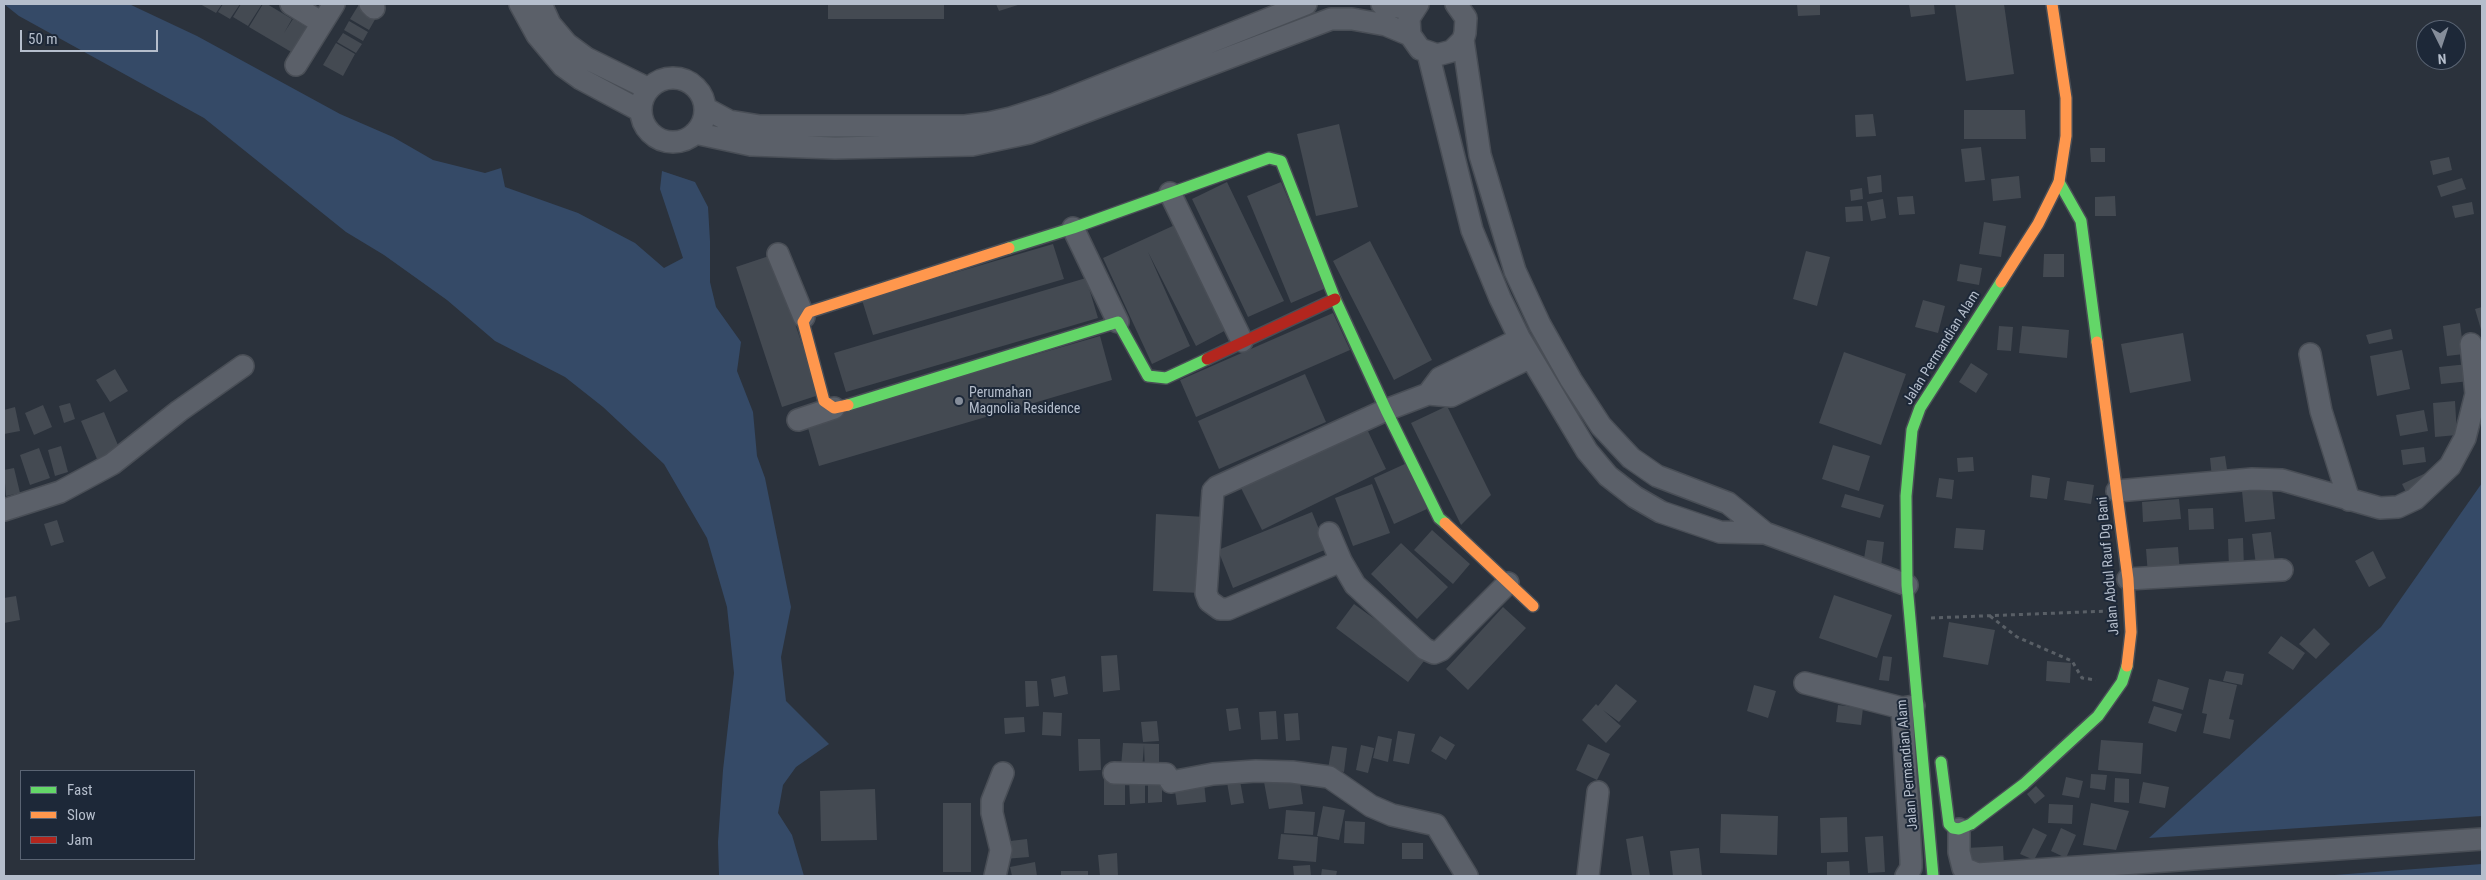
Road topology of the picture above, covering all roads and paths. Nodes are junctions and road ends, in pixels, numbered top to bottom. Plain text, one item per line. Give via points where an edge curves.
1 (292, 4) edge
2 (334, 4) edge
3 (520, 4) edge
4 (541, 4) edge
5 (1306, 4) edge
6 (1382, 4) edge
7 (2052, 4) edge
8 (1462, 6) edge
9 (1415, 7) edge
10 (1326, 12) edge
11 (322, 23) junction
12 (1410, 35) junction
13 (1462, 40) junction
14 (1428, 53) junction
15 (296, 65) dead end
16 (649, 89) junction
17 (705, 108) junction
18 (641, 111) junction
19 (695, 133) junction
20 (1486, 177) junction
21 (2059, 182) junction
22 (1460, 184) junction
23 (1170, 194) junction
24 (1073, 228) junction
25 (778, 254) dead end
26 (1335, 298) junction
27 (804, 317) junction
28 (1118, 322) junction
29 (1242, 341) junction
30 (2471, 344) dead end
31 (1526, 348) junction
32 (2310, 354) dead end
33 (243, 366) dead end
34 (834, 408) junction
35 (1386, 410) junction
36 (798, 420) dead end
37 (2117, 491) junction
38 (2349, 500) junction
39 (4, 510) edge
40 (1329, 533) dead end
41 (1765, 533) junction
42 (1341, 562) junction
43 (2282, 570) dead end
44 (2128, 579) junction
45 (1508, 582) junction
46 (1907, 585) junction
47 (1533, 606) dead end
48 (2130, 610) junction
49 (1990, 616) junction
50 (1910, 619) junction
51 (1805, 683) dead end
52 (2121, 684) junction
53 (1909, 707) junction
54 (1921, 738) junction
55 (1114, 772) dead end
56 (1003, 773) dead end
57 (1598, 792) dead end
58 (1959, 829) junction
59 (2482, 839) edge
60 (995, 876) edge
61 (1467, 876) edge
62 (1588, 876) edge
63 (1906, 876) edge
64 (1933, 876) edge

1 - 11 street
2 - 11 street
3 - 18 street via 537,35 563,66
4 - 16 street via 550,24 567,44 586,58
5 - 17 street via 1055,104 982,124 760,126 729,121
6 - 9 street
7 - 21 street, Jalan Permandian Alam via 2066,98 2066,136
8 - 13 street via 1467,26
9 - 12 street via 1408,27
10 - 12 street via 1386,25
10 - 19 street via 1029,133 1003,140 972,145 835,148 751,145
11 - 15 street
12 - 14 street via 1420,49
13 - 14 street via 1452,51
13 - 20 street
14 - 22 street
16 - 17 street via 666,79 684,80 698,91
16 - 18 street
17 - 19 street via 701,126
18 - 19 street via 646,128 660,139 678,142
20 - 22 street
20 - 41 street via 1515,271 1540,325 1602,426 1631,458 1657,476 1728,503
21 - 37 street, Jalan Abdul Rauf Dg Bani via 2081,221
21 - 46 street, Jalan Permandian Alam via 2038,224 1920,408 1907,465
22 - 31 street via 1472,230 1500,298
23 - 24 street
23 - 26 street via 1269,158 1281,161
23 - 29 street
24 - 27 street via 809,312
24 - 28 street
25 - 27 street
26 - 29 street
26 - 35 street
27 - 34 street via 803,328 824,402
28 - 29 street via 1142,368 1148,376 1160,379
28 - 34 street
30 - 38 street via 2476,394 2465,438 2450,466 2415,499 2398,507 2380,508
31 - 35 street via 1451,396 1428,394
31 - 41 street via 1587,451 1608,476 1635,497 1661,512 1720,532
32 - 38 street via 2321,411
33 - 39 street via 112,464 60,492
34 - 36 street
35 - 42 street via 1226,482 1214,491 1206,593 1220,609
35 - 45 street via 1439,518
37 - 38 street via 2252,479 2282,480
37 - 44 street, Jalan Abdul Rauf Dg Bani
40 - 42 street
41 - 46 street
42 - 45 street via 1355,585 1434,654
43 - 44 street
44 - 48 street, Jalan Abdul Rauf Dg Bani
45 - 47 street
46 - 50 street, Jalan Permandian Alam
48 - 49 path
48 - 52 street, Jalan Abdul Rauf Dg Bani via 2129,660
49 - 50 path
49 - 52 path via 2017,637 2072,661 2082,678
50 - 53 street, Jalan Permandian Alam
51 - 53 street
52 - 58 street, Jalan Abdul Rauf Dg Bani via 2108,704 2077,736 2024,784 1971,824
53 - 54 street, Jalan Permandian Alam
53 - 63 street via 1912,868
54 - 58 street via 1936,746 1949,824
54 - 64 street, Jalan Permandian Alam
55 - 61 street via 1166,774 1171,782 1256,770 1329,777 1371,806 1436,825
56 - 60 street via 992,801 1001,850
57 - 62 street
58 - 59 street via 1963,868 1977,874

